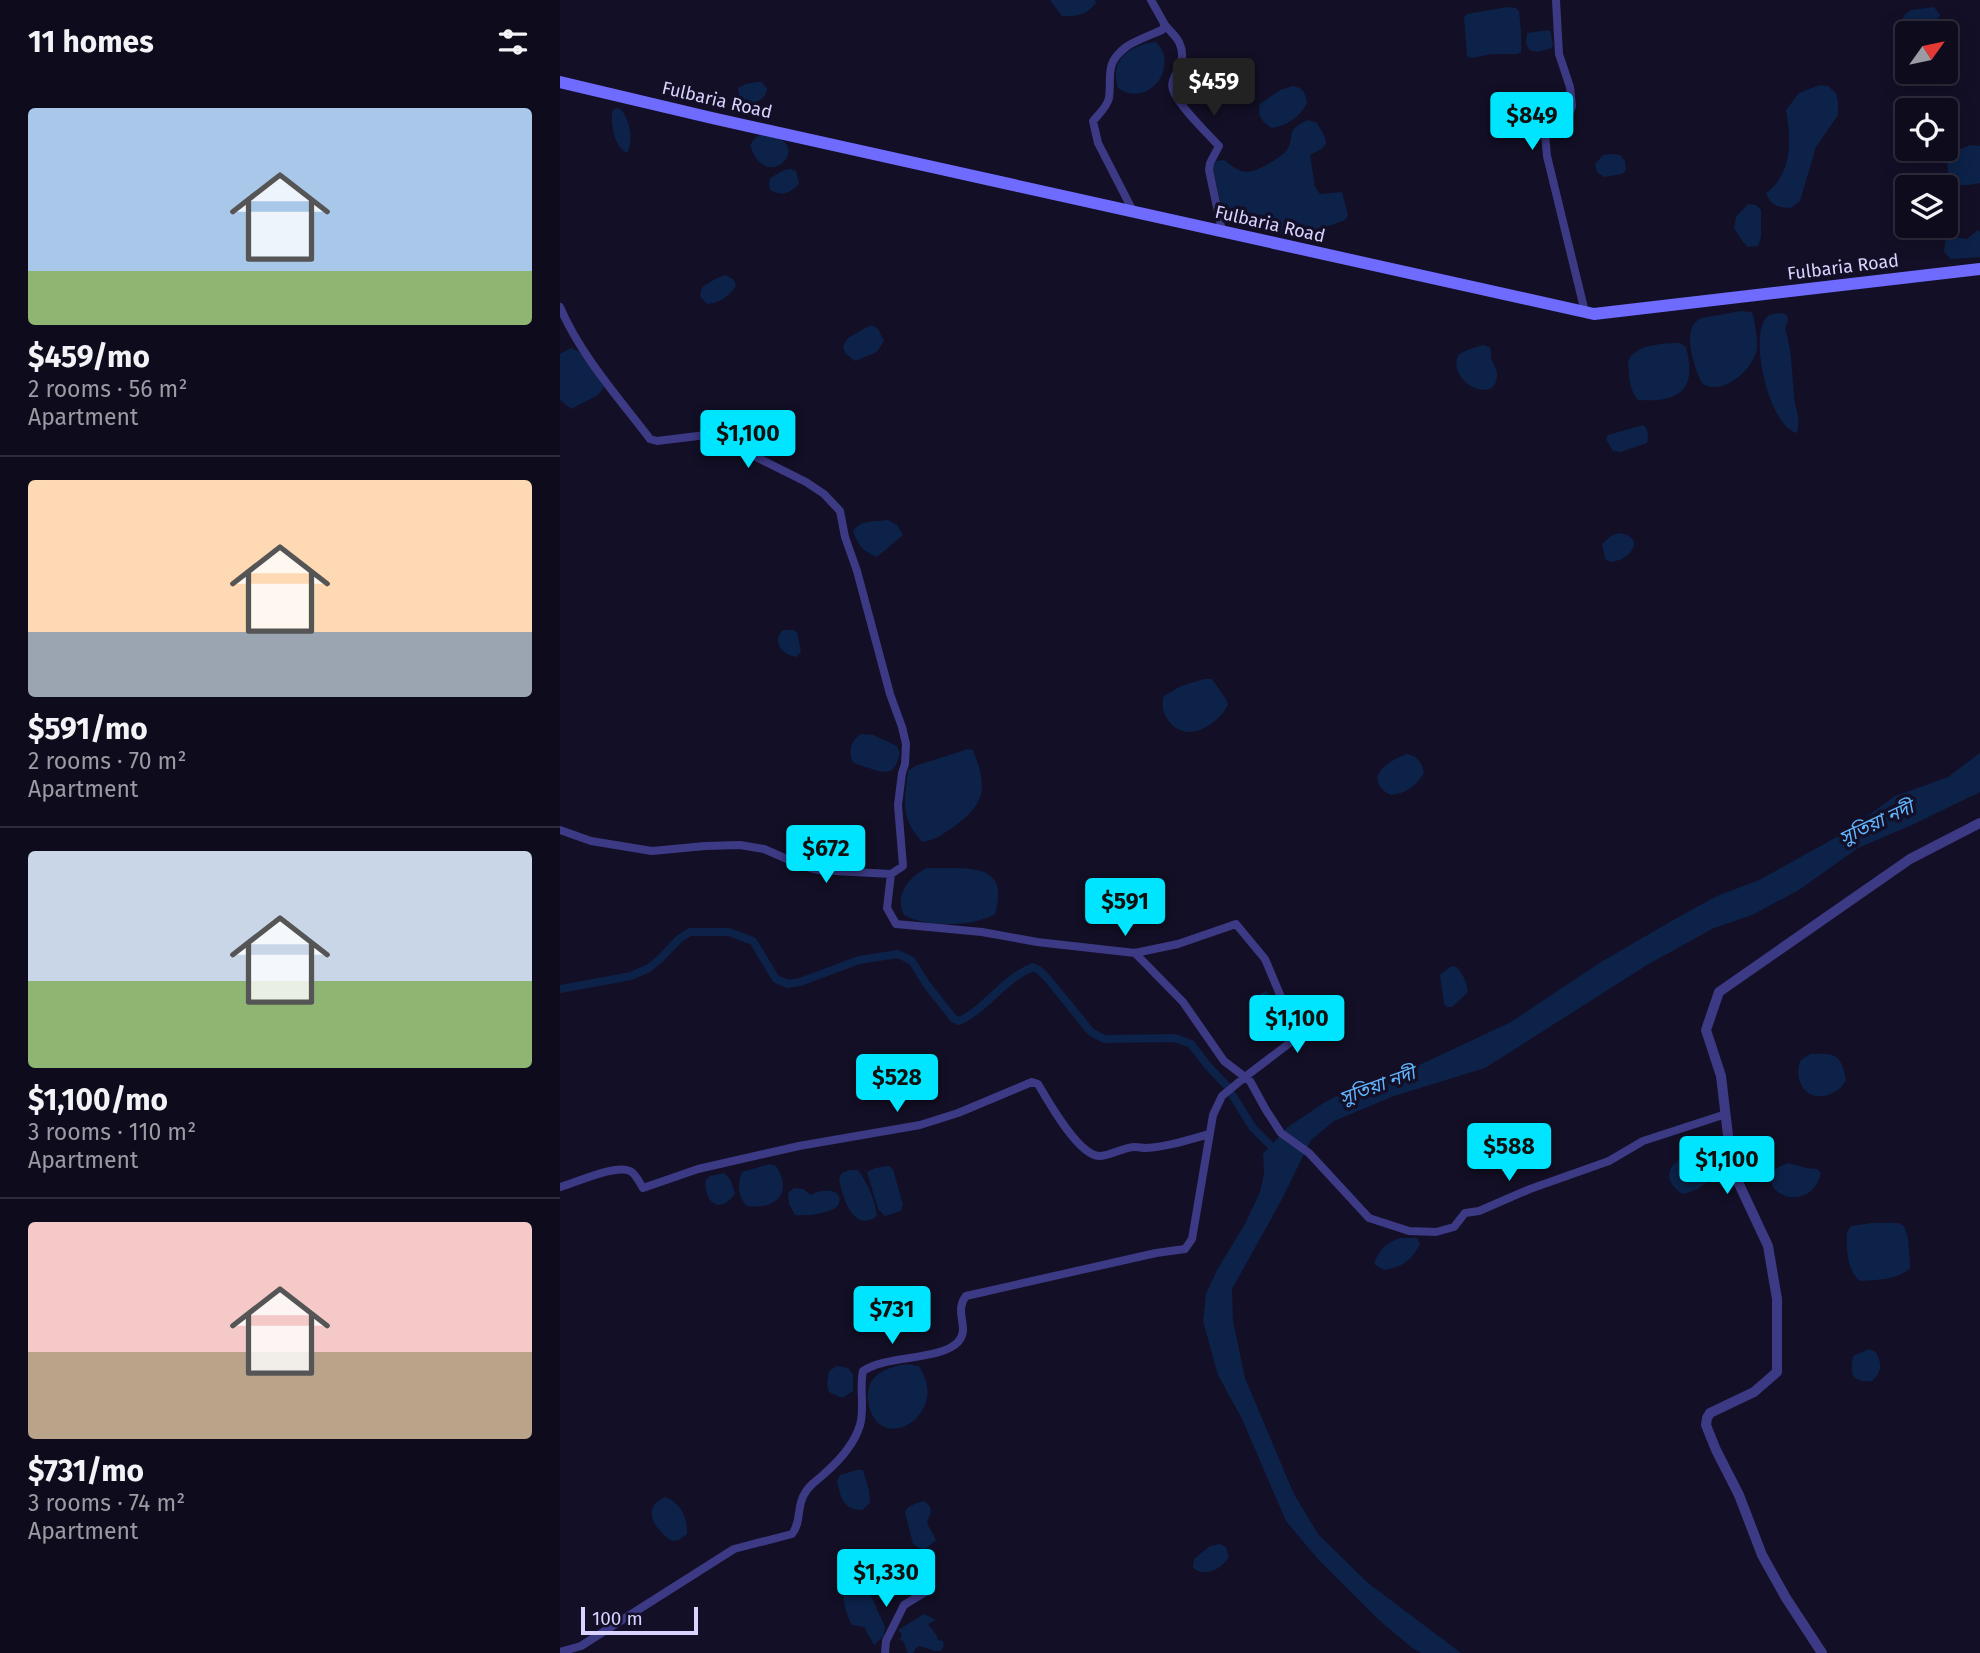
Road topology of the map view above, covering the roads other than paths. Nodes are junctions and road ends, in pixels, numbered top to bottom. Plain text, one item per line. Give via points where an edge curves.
1 (1151, 0) edge
2 (1556, 0) edge
3 (1165, 25) junction
4 (560, 82) edge
5 (1133, 211) junction
6 (1222, 231) junction
7 (1980, 269) edge
8 (560, 307) edge
9 (1585, 312) junction
10 (1980, 823) edge
11 (560, 830) edge
12 (891, 874) junction
13 (1135, 953) junction
14 (1340, 1017) dead end
15 (1300, 1035) junction
16 (1245, 1077) junction
17 (1726, 1114) junction
18 (1209, 1134) junction
19 (560, 1187) edge
20 (928, 1591) dead end
21 (560, 1652) edge
22 (885, 1653) edge
23 (1822, 1653) edge

1 - 3 street
2 - 9 street via 1556,35 1572,106 1569,114 1549,125 1547,156
3 - 5 street via 1127,46 1112,62 1109,100 1093,121 1098,142
3 - 6 street via 1179,43 1183,60 1173,89 1219,146 1209,170
4 - 5 main road, Fulbaria Road
5 - 6 main road, Fulbaria Road
6 - 9 main road, Fulbaria Road
7 - 9 main road, Fulbaria Road
8 - 12 street via 570,331 650,439 716,437 806,482 840,511 906,744 898,805 903,866
10 - 17 street via 1910,859 1719,992 1706,1030 1721,1076
11 - 12 street via 591,841 652,851 740,845 764,849 817,870
12 - 13 street via 887,908 896,924
13 - 15 street via 1236,924 1265,958
13 - 16 street via 1183,1002 1224,1061
14 - 15 street
15 - 16 street
16 - 17 street via 1281,1133 1308,1153 1369,1218 1409,1230 1436,1232 1454,1227 1465,1213 1609,1161 1643,1141
16 - 18 street via 1222,1096
17 - 23 street via 1732,1169 1768,1247 1777,1299 1777,1372 1754,1392 1710,1413 1706,1425 1762,1555
18 - 19 street via 1095,1156 1077,1143 1038,1084 1032,1082 920,1125 698,1169 643,1188 626,1169
18 - 21 street via 1192,1239 1185,1249 966,1296 960,1307 962,1335 950,1348 863,1371 856,1435 841,1458 804,1494 792,1534 734,1549 581,1646
20 - 22 street via 904,1605

